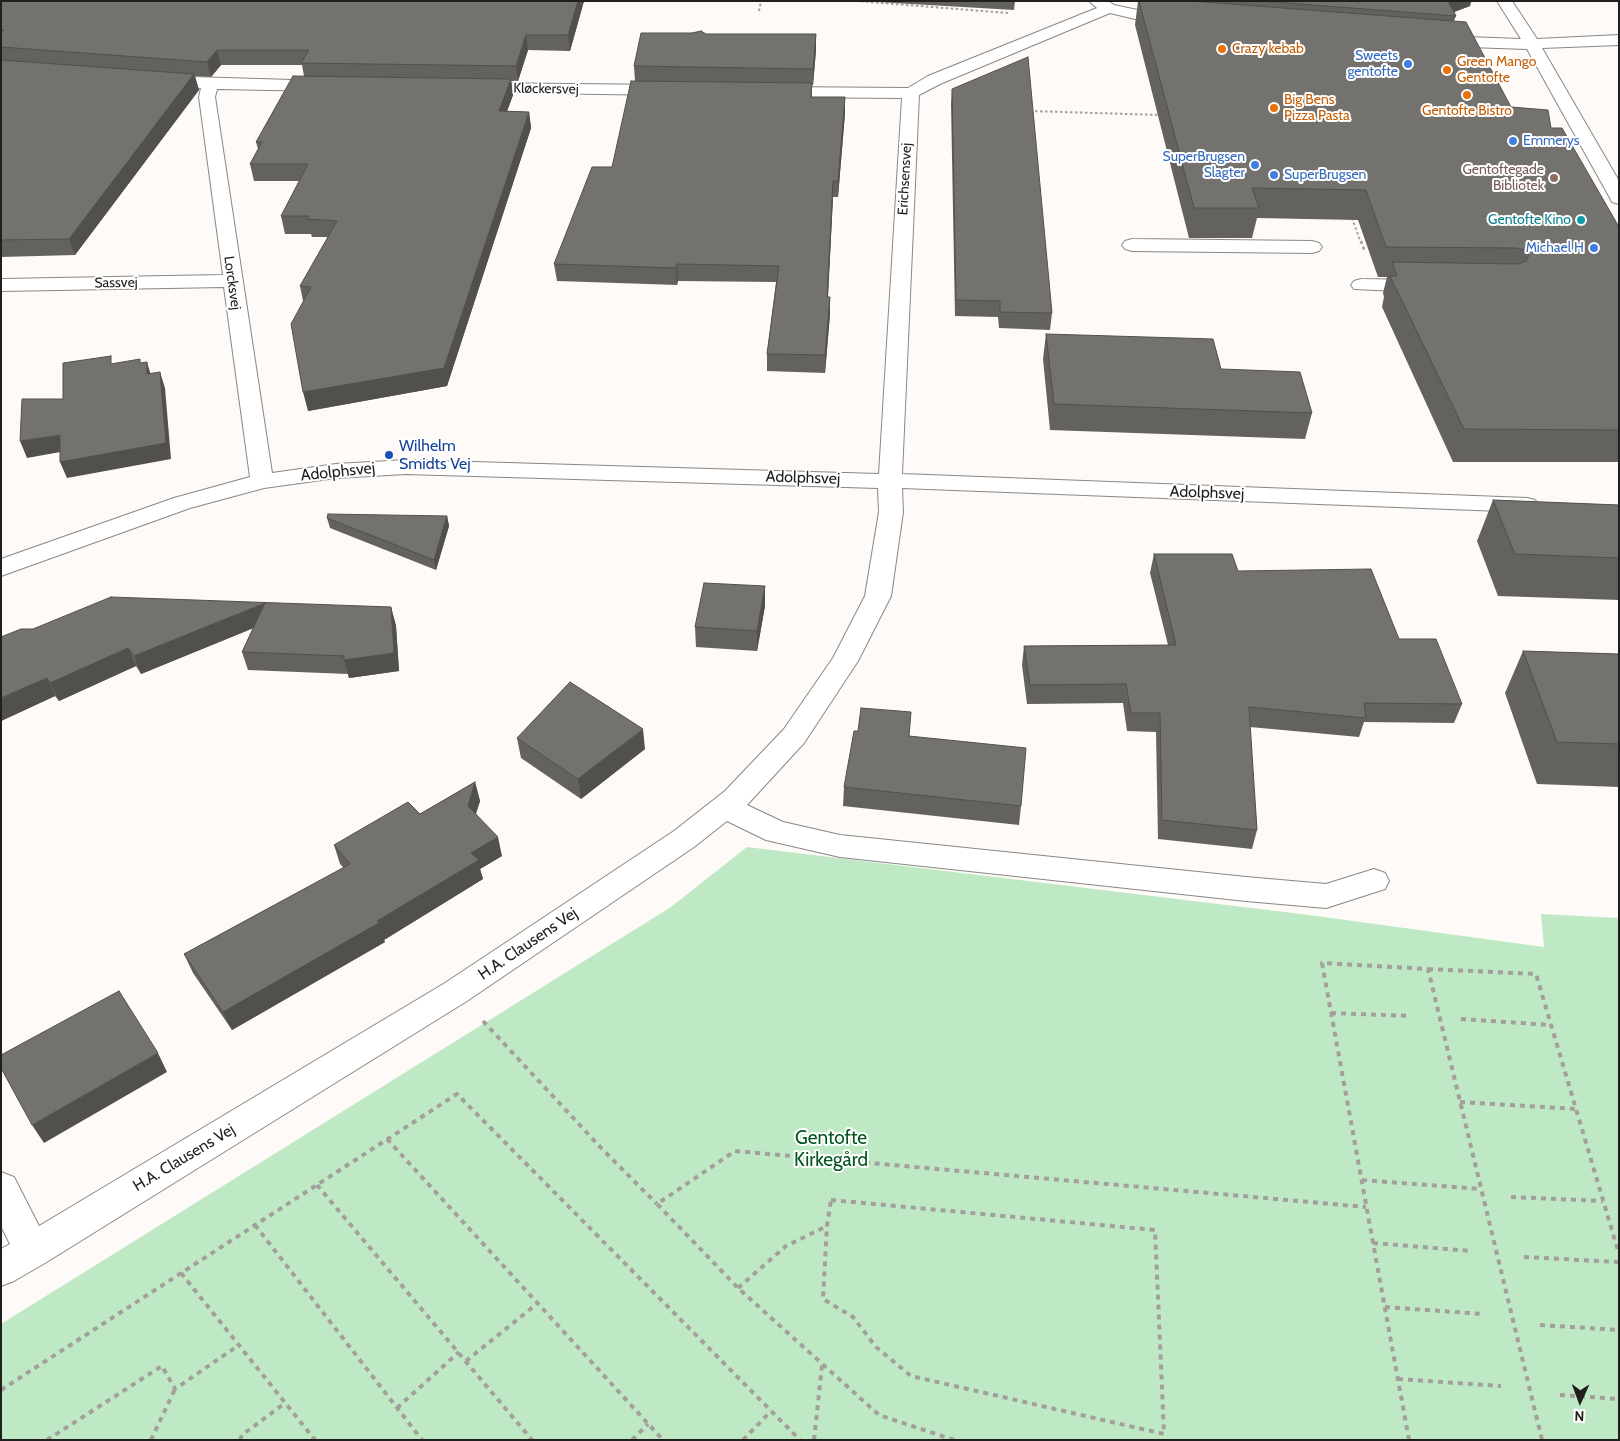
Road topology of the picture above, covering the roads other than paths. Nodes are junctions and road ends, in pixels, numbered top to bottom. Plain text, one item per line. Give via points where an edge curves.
1 (1504, 1) edge
2 (1103, 4) edge
3 (1186, 21) edge
4 (1422, 40) edge
5 (1619, 40) edge
6 (1532, 44) junction
7 (140, 80) edge
8 (210, 84) junction
9 (344, 86) edge
10 (460, 87) edge
11 (678, 90) edge
12 (757, 91) edge
13 (911, 93) junction
14 (1619, 198) edge
15 (1132, 245) dead end
16 (1312, 247) dead end
17 (232, 281) junction
18 (1, 284) edge
19 (1370, 285) road end
20 (1438, 286) edge
21 (262, 481) junction
22 (890, 481) junction
23 (1550, 506) edge
24 (1, 568) edge
25 (725, 807) junction
26 (1374, 881) dead end
27 (1, 1188) edge
28 (32, 1251) junction
29 (1, 1269) edge

1 - 6 street
2 - 3 street via 1156,19
2 - 13 street
4 - 6 street
5 - 6 street
6 - 14 street
7 - 8 street
8 - 9 street
8 - 17 street, Lorcksvej via 207,97
10 - 11 street, Kløckersvej
12 - 13 street
13 - 22 street, Erichsensvej
15 - 16 street
17 - 18 street, Sassvej
17 - 21 street, Lorcksvej
19 - 20 street
21 - 22 street, Adolphsvej via 336,470 406,466
21 - 24 street, Adolphsvej via 182,503
22 - 23 street, Adolphsvej
22 - 25 street, H.A. Clausens Vej via 891,512 878,596 845,661 794,736
25 - 26 street via 776,832 840,846 1326,896
25 - 28 street, H.A. Clausens Vej via 684,839 456,992
27 - 28 street
28 - 29 street, H.A. Clausens Vej

